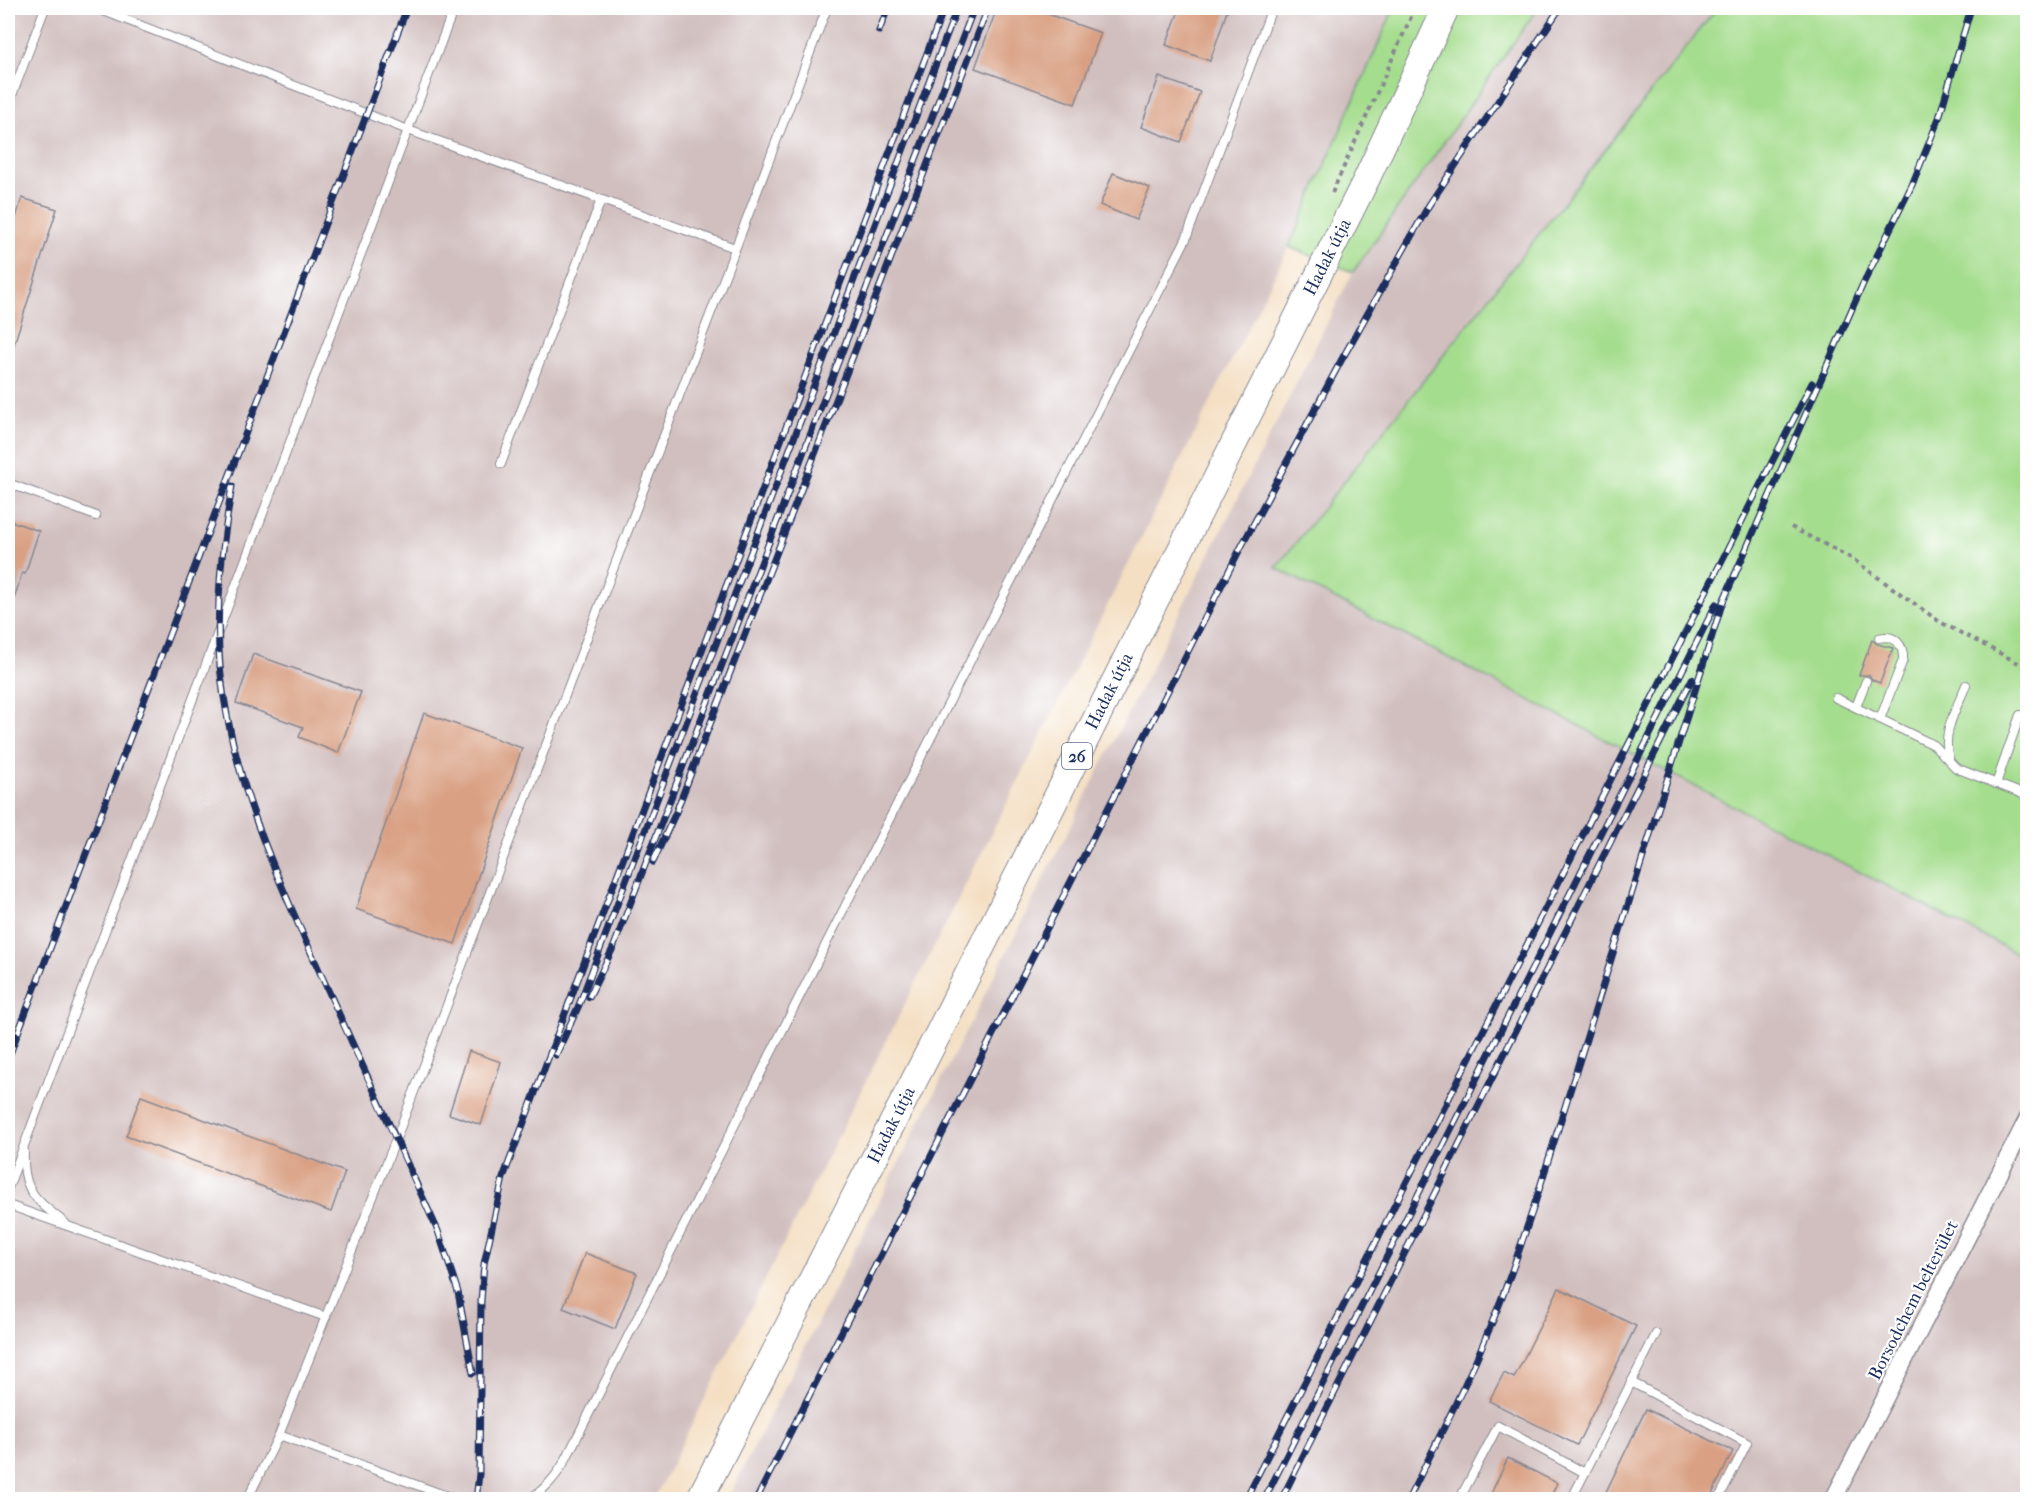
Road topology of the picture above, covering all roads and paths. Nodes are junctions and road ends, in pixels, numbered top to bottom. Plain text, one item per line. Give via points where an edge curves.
1 (45, 8) edge
2 (96, 8) edge
3 (454, 8) edge
4 (827, 8) edge
5 (1272, 8) edge
6 (1446, 8) edge
7 (8, 106) edge
8 (408, 129) junction
9 (601, 200) junction
10 (735, 248) junction
11 (501, 464) dead end
12 (8, 483) edge
13 (96, 516) dead end
14 (1791, 527) dead end
15 (1879, 638) dead end
16 (2028, 668) edge
17 (1866, 681) dead end
18 (1966, 685) dead end
19 (1836, 698) dead end
20 (1856, 707) junction
21 (2020, 715) dead end
22 (1880, 719) junction
23 (1950, 761) junction
24 (1996, 784) junction
25 (2028, 796) edge
26 (2028, 1118) edge
27 (24, 1141) junction
28 (8, 1188) edge
29 (8, 1205) edge
30 (72, 1228) junction
31 (326, 1317) junction
32 (1656, 1334) dead end
33 (1631, 1382) junction
34 (279, 1435) junction
35 (1585, 1473) junction
36 (247, 1500) edge
37 (458, 1500) edge
38 (527, 1500) edge
39 (699, 1500) edge
40 (1459, 1500) edge
41 (1571, 1500) edge
42 (1718, 1500) edge
43 (1833, 1500) edge

1 - 7 lane
2 - 8 lane
3 - 8 lane
4 - 10 lane
5 - 38 lane via 1186,239 564,1461 545,1488
6 - 39 main road, Hadak útja / 26 via 1346,220 937,1036
8 - 9 lane
8 - 27 lane
9 - 10 lane
9 - 11 lane
10 - 31 lane
12 - 13 lane
14 - 16 path via 1851,558 1940,622
15 - 22 lane via 1896,640 1903,654
17 - 20 lane
18 - 23 lane via 1947,735
19 - 20 lane
20 - 22 lane
21 - 24 lane
22 - 23 lane via 1934,745
23 - 24 lane via 1956,768
24 - 25 lane
26 - 43 street, Borsodchem belterület
27 - 28 lane
27 - 30 lane via 23,1169 29,1189
29 - 30 lane
30 - 31 lane
31 - 34 lane
32 - 33 lane
33 - 35 lane
33 - 42 lane via 1747,1443
34 - 36 lane
34 - 37 lane
35 - 40 lane via 1498,1426
35 - 41 lane

